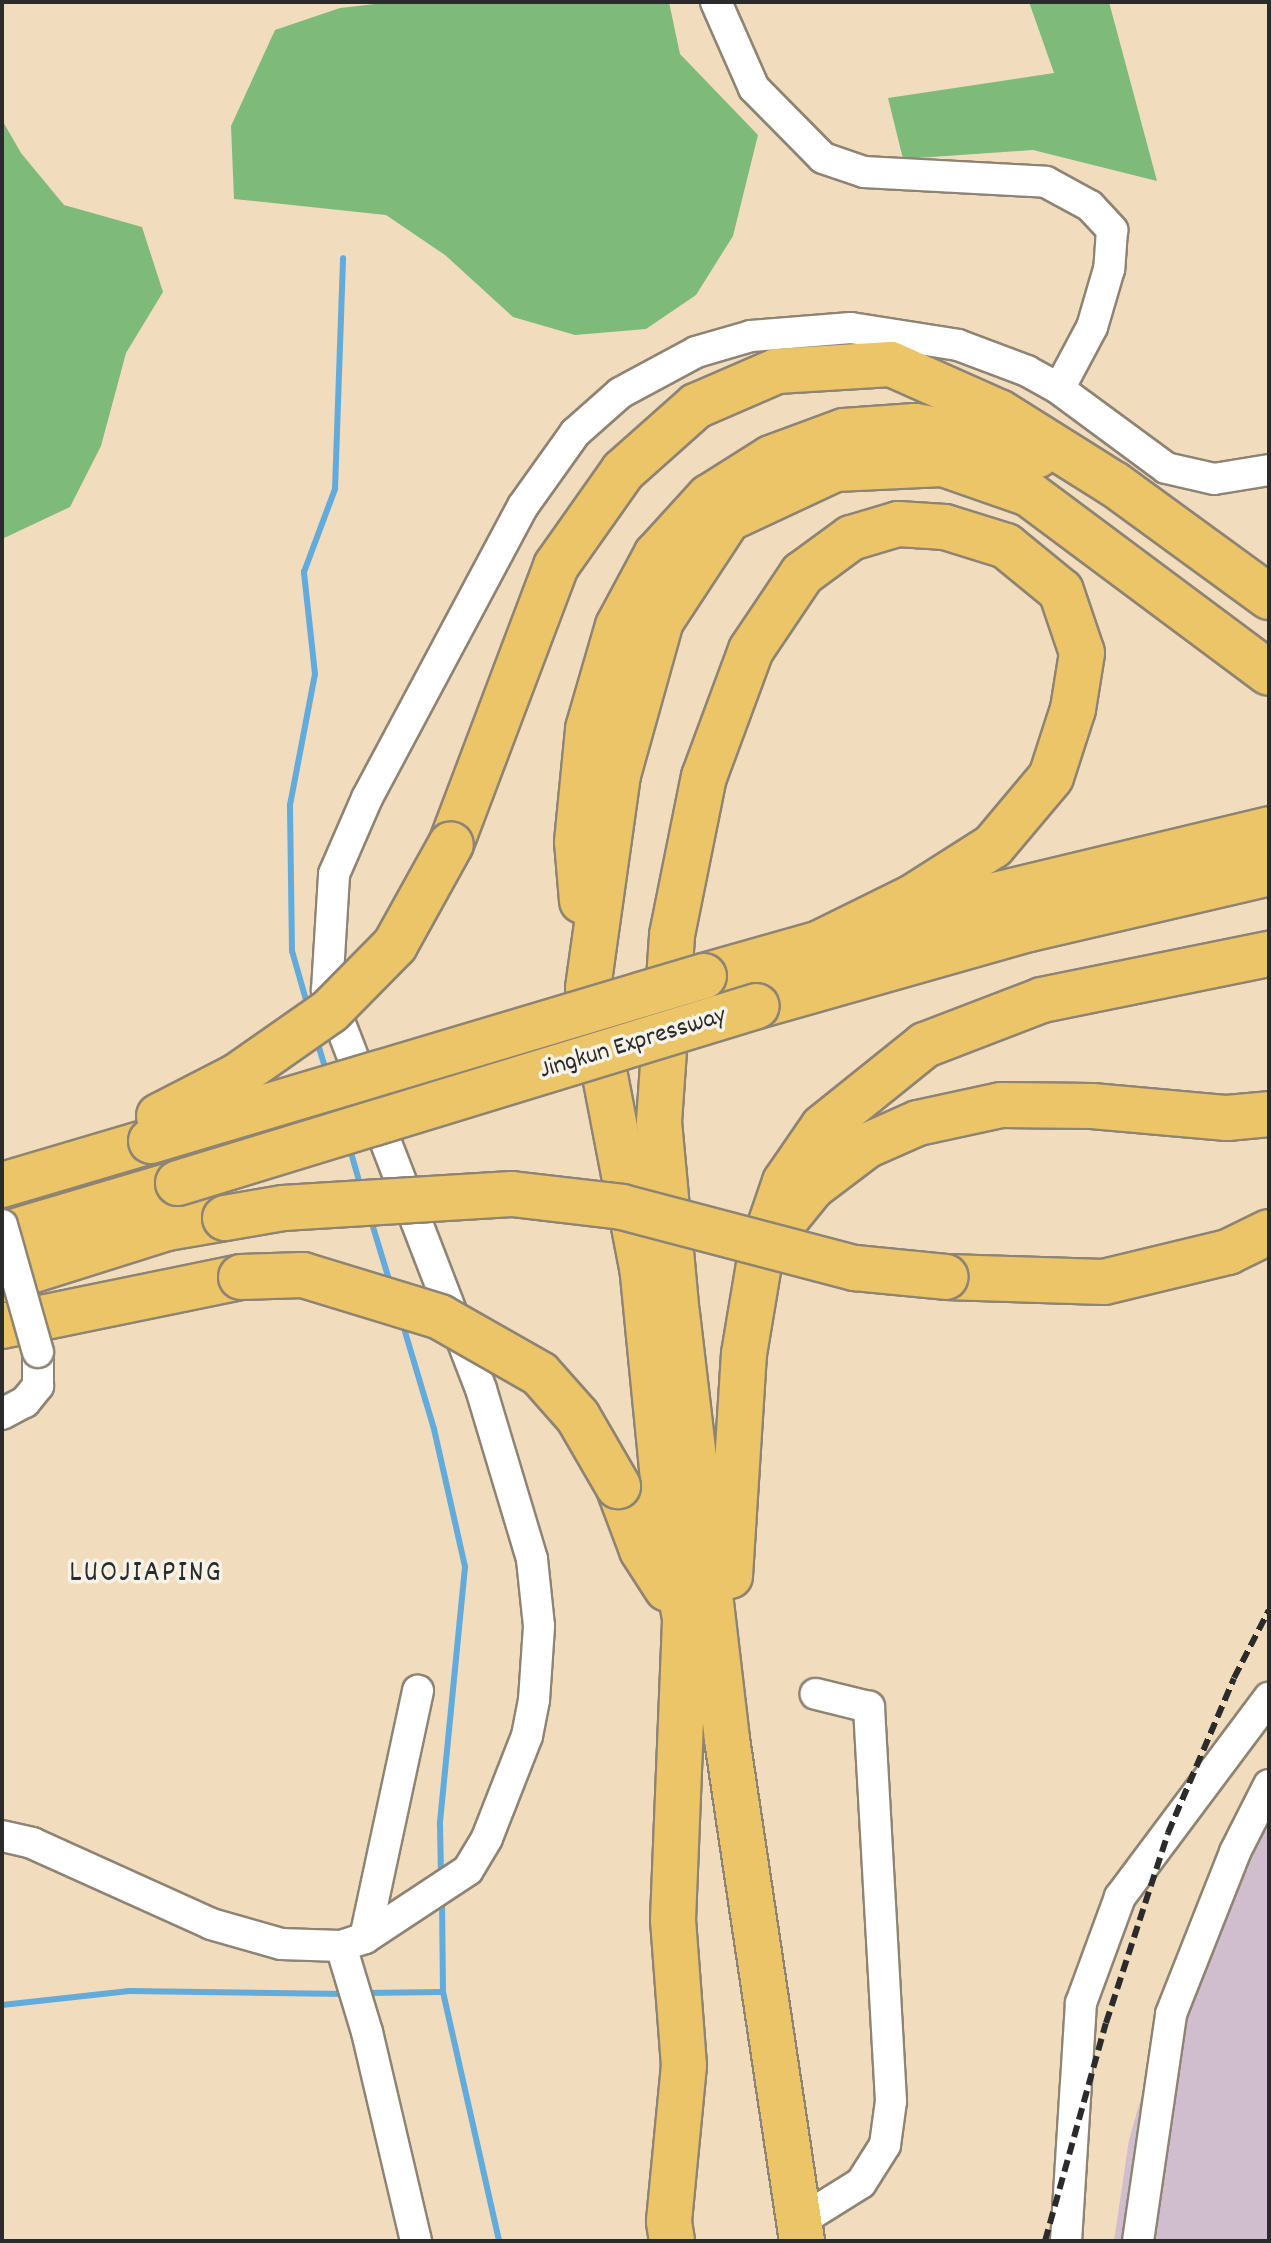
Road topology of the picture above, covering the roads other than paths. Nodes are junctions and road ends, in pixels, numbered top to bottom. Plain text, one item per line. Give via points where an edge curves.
1 (716, 2) edge
2 (1059, 389) junction
3 (1269, 470) edge
4 (1114, 484) junction
5 (1269, 597) edge
6 (1269, 673) edge
7 (1269, 829) edge
8 (1269, 873) edge
9 (820, 943) junction
10 (1269, 954) edge
11 (588, 988) junction
12 (1269, 1114) edge
13 (155, 1128) junction
14 (2, 1185) edge
15 (2, 1225) edge
16 (1269, 1232) edge
17 (2, 1235) edge
18 (761, 1252) junction
19 (2, 1280) edge
20 (2, 1326) edge
21 (2, 1414) edge
22 (685, 1618) junction
23 (418, 1691) dead end
24 (816, 1694) dead end
25 (1269, 1698) edge
26 (727, 1739) junction
27 (1269, 1785) edge
28 (2, 1836) edge
29 (352, 1952) junction
30 (800, 2232) edge
31 (416, 2241) edge
32 (672, 2241) edge
33 (1066, 2241) edge
34 (1138, 2241) edge

1 - 2 street via 754,88 823,158 864,172 1046,182 1090,206 1112,230 1109,269 1092,327
2 - 3 street via 1166,468 1214,479
2 - 29 street via 958,345 886,331 827,329 723,342 670,363 620,393 575,433 538,480 367,798 334,874 327,990 481,1389 532,1559 538,1663 527,1736 468,1870
4 - 5 highway
4 - 11 highway via 1000,441 915,426 844,431 771,458 709,497 656,555 618,626 588,729 577,842
4 - 13 highway, bridge via 999,412 891,364 777,371 696,406 623,471 556,566 451,844 395,945 330,1011
6 - 11 highway via 1029,494 943,464 835,469 822,475 728,519 661,621 618,775
7 - 9 highway, Jingkun Expressway
8 - 17 highway, Jingkun Expressway, bridge via 1029,929 757,1006
9 - 13 highway, Jingkun Expressway, bridge
9 - 26 highway via 913,897 993,846 1051,777 1073,709 1082,653 1061,591 1006,546 945,527 898,524 851,538 802,574 751,650 704,777 672,935 659,1122
10 - 18 highway via 1042,1000 925,1045 823,1127 785,1182
11 - 22 highway via 643,1273 668,1530
12 - 18 highway via 1227,1118 1092,1106 1001,1105 918,1123 866,1146 812,1187
13 - 14 highway, Jingkun Expressway
15 - 21 street, bridge via 38,1352 38,1386 25,1402
16 - 19 highway, bridge via 1228,1252 1104,1282 946,1277 855,1268 622,1207 512,1194 368,1201 225,1218 167,1228
18 - 26 highway via 744,1354 732,1487
20 - 22 highway, bridge via 241,1277 303,1275 440,1317 540,1374 578,1417 618,1486 642,1550
22 - 32 highway via 673,1920 684,2066 669,2221
23 - 29 street
24 - 30 street via 869,1707 891,2101 885,2145 861,2183
25 - 33 street via 1120,1897 1081,2003
26 - 30 highway
27 - 34 street via 1230,1864 1171,2014
28 - 29 street via 32,1843 211,1924 281,1944
29 - 31 street

